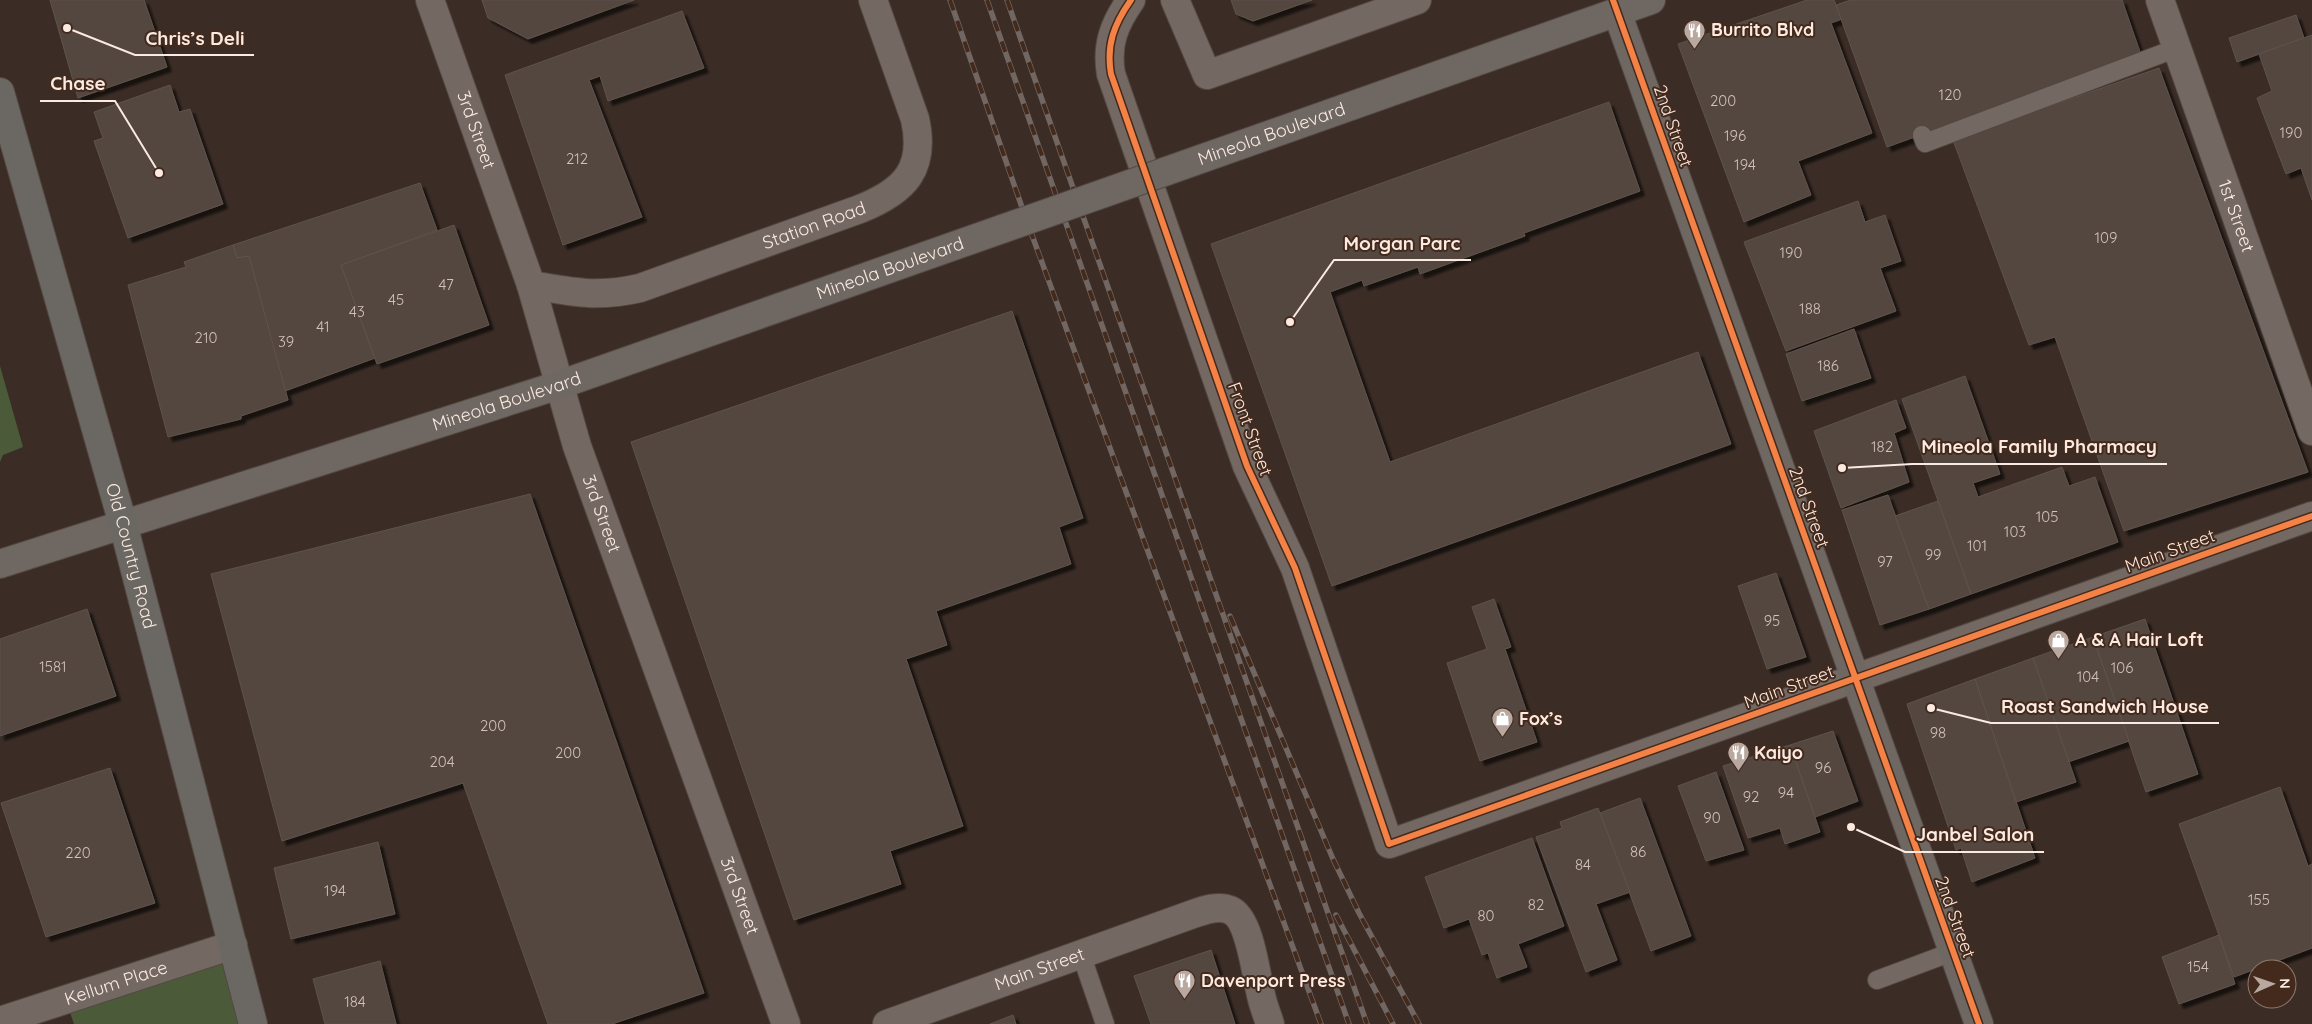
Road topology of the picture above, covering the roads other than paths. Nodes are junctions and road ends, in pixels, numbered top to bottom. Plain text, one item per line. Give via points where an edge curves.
1 (430, 0) edge
2 (872, 0) edge
3 (1175, 0) edge
4 (1417, 0) edge
5 (1651, 0) edge
6 (2160, 0) edge
7 (1615, 6) edge
8 (1124, 9) edge
9 (2177, 48) junction
10 (0, 92) edge
11 (1922, 135) dead end
12 (531, 285) junction
13 (559, 385) junction
14 (2312, 431) edge
15 (2312, 516) edge
16 (123, 524) junction
17 (0, 564) edge
18 (1855, 680) junction
19 (1389, 844) joint
20 (233, 945) junction
21 (1952, 952) junction
22 (1081, 954) junction
23 (1877, 980) dead end
24 (0, 1022) edge
25 (253, 1024) edge
26 (786, 1024) edge
27 (887, 1024) edge
28 (1105, 1024) edge
29 (1270, 1024) edge
30 (1979, 1024) edge

1 - 12 street, 3rd Street
2 - 12 street, Station Road via 918,134 914,169 905,183 860,210 640,288 606,295
3 - 4 street via 1207,75
5 - 7 main road, Mineola Boulevard
6 - 9 street, 1st Street
7 - 13 main road, Mineola Boulevard, bridge via 1310,121
7 - 18 main road, 2nd Street
8 - 19 street, Front Street via 1109,46 1116,88 1246,466 1295,568
9 - 11 lane via 1925,143
9 - 14 street, 1st Street
10 - 16 main road, Old Country Road
12 - 13 street, 3rd Street
13 - 16 main road, Mineola Boulevard
13 - 26 street, 3rd Street via 577,446
15 - 18 street, Main Street
16 - 17 main road, Mineola Boulevard
16 - 20 main road, Old Country Road
18 - 19 street, Main Street
18 - 21 main road, 2nd Street
20 - 24 street, Kellum Place
20 - 25 main road, Old Country Road
21 - 23 lane
21 - 30 main road, 2nd Street
22 - 27 street, Main Street
22 - 28 lane
22 - 29 street, Main Street via 1209,909 1231,910 1240,918

